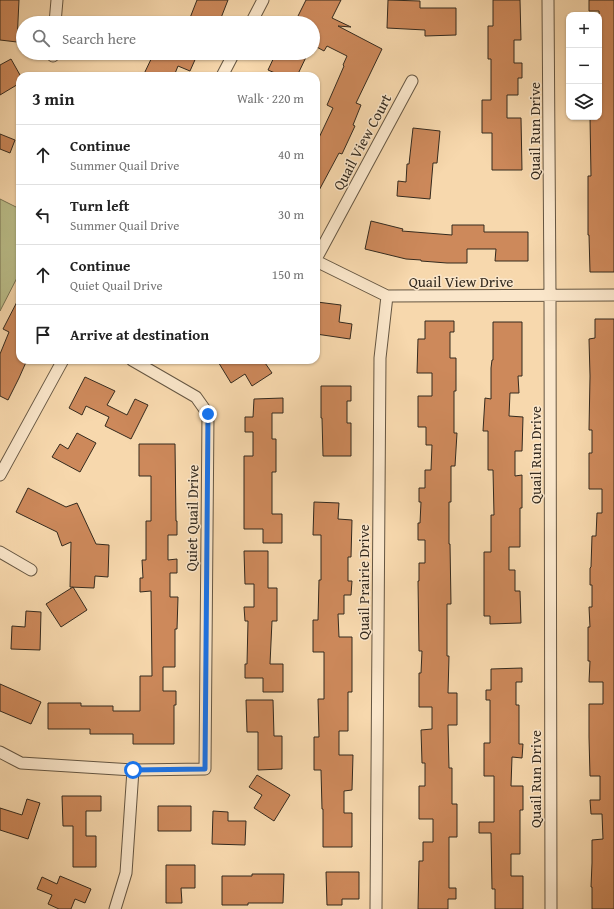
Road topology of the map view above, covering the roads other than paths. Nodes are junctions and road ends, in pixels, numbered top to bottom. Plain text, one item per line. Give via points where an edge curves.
1 (57, 0) edge
2 (263, 0) edge
3 (548, 0) edge
4 (56, 16) edge
5 (255, 16) edge
6 (230, 60) edge
7 (224, 72) edge
8 (412, 81) dead end
9 (320, 253) edge
10 (320, 262) edge
11 (550, 295) junction
12 (614, 295) edge
13 (387, 296) junction
14 (61, 364) edge
15 (139, 364) edge
16 (0, 475) edge
17 (0, 552) edge
18 (31, 570) dead end
19 (0, 752) edge
20 (133, 770) junction
21 (115, 909) edge
22 (376, 909) edge
23 (550, 909) edge

1 - 4 street
2 - 5 street
3 - 11 street, Quail Run Drive
6 - 7 street
8 - 9 street, Quail View Court
10 - 13 street, Quail View Drive
11 - 12 street, Quail View Drive
11 - 13 street, Quail View Drive
11 - 23 street, Quail Run Drive
13 - 22 street, Quail Prairie Drive via 380,358
14 - 16 street
15 - 20 street, Quiet Quail Drive via 196,397 208,414 205,769
17 - 18 street
19 - 20 street via 21,763
20 - 21 street via 126,873

